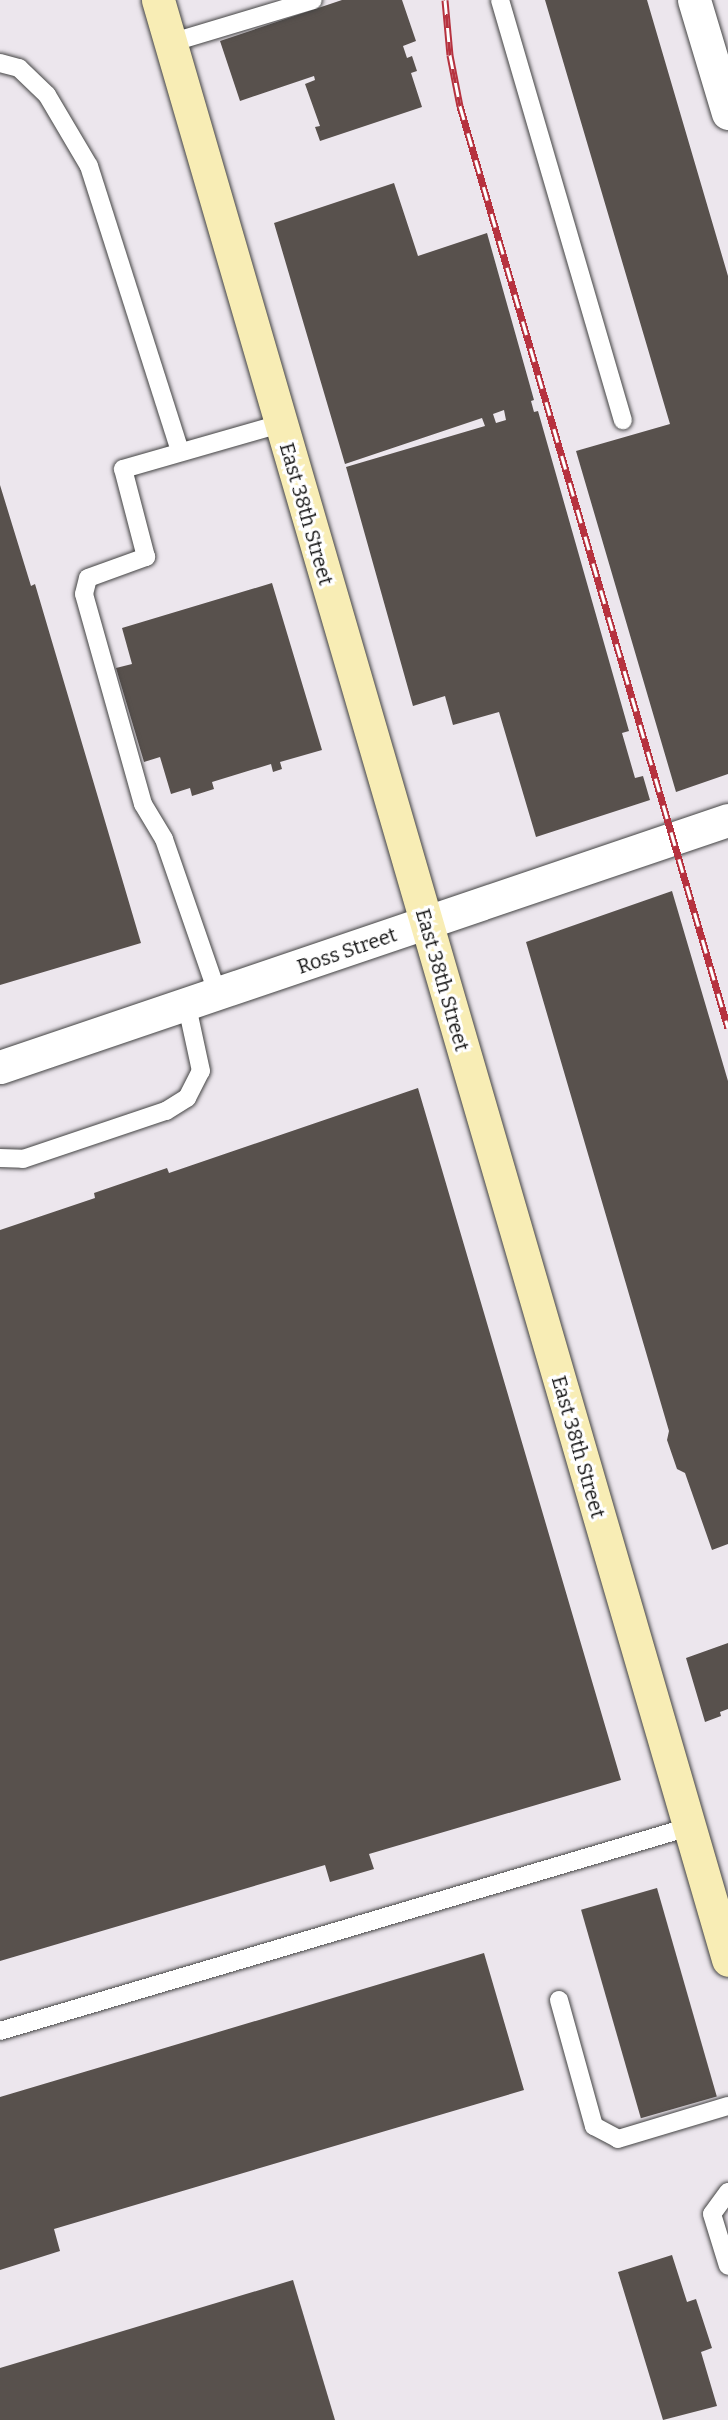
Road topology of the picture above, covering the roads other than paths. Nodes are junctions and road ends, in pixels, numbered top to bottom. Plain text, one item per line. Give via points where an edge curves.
1 (158, 0) edge
2 (313, 0) edge
3 (500, 0) edge
4 (694, 0) edge
5 (170, 43) junction
6 (0, 63) edge
7 (728, 113) edge
8 (623, 420) dead end
9 (280, 424) junction
10 (180, 452) junction
11 (728, 820) edge
12 (425, 924) junction
13 (218, 995) junction
14 (187, 1006) junction
15 (0, 1067) edge
16 (0, 1158) edge
17 (689, 1827) junction
18 (728, 1960) edge
19 (559, 2000) dead end
20 (0, 2031) edge
21 (728, 2106) edge
22 (728, 2192) edge
23 (728, 2266) edge

1 - 5 street, East 38th Street
2 - 5 lane
3 - 8 lane
4 - 7 street
5 - 9 street, East 38th Street
6 - 10 lane via 19,68 47,95 89,166
9 - 10 lane
9 - 12 street, East 38th Street
10 - 13 lane via 123,469 146,556 88,578 84,594 143,804 164,839
11 - 12 street, Ross Street
12 - 13 street, Ross Street
12 - 17 street, East 38th Street
13 - 14 street, Ross Street
14 - 15 street, Ross Street
14 - 16 lane via 201,1071 187,1098 166,1111 23,1159
17 - 18 street, East 38th Street
17 - 20 lane
19 - 21 lane via 594,2126 618,2139
22 - 23 lane via 712,2214

